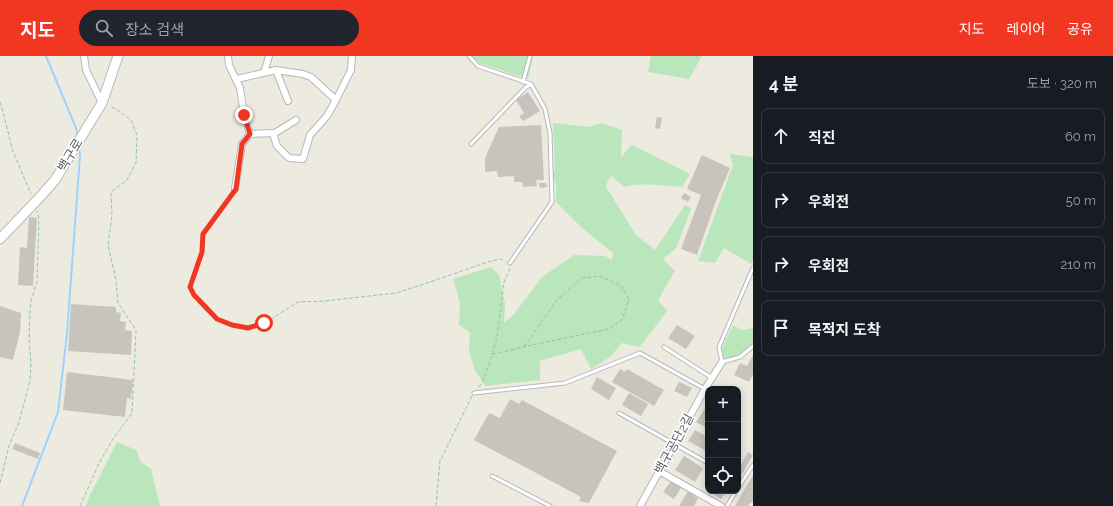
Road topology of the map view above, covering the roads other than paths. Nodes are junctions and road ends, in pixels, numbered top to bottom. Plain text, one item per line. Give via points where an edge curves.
1 (84, 56) edge
2 (118, 56) edge
3 (228, 56) edge
4 (269, 56) edge
5 (352, 56) edge
6 (469, 56) edge
7 (530, 56) edge
8 (276, 70) junction
9 (264, 73) junction
10 (237, 79) junction
11 (523, 82) junction
12 (531, 84) junction
13 (336, 100) junction
14 (288, 101) dead end
15 (102, 103) junction
16 (296, 120) dead end
17 (273, 133) junction
18 (250, 134) junction
19 (471, 144) dead end
20 (236, 189) road end
21 (0, 239) edge
22 (510, 263) road end
23 (753, 268) edge
24 (753, 346) edge
25 (664, 347) dead end
26 (722, 362) junction
27 (712, 378) junction
28 (707, 386) edge
29 (705, 390) joint
30 (474, 393) road end
31 (619, 413) dead end
32 (675, 444) junction
33 (705, 461) edge
34 (753, 465) edge
35 (659, 471) junction
36 (492, 476) dead end
37 (741, 484) edge
38 (734, 494) edge
39 (550, 506) edge
40 (640, 506) edge
41 (722, 506) edge
42 (727, 506) edge

1 - 15 street via 86,70
2 - 15 street, 백구로
3 - 10 street via 229,65
4 - 9 street
5 - 13 street via 351,70
6 - 11 lane via 478,66
7 - 11 lane
8 - 9 street
8 - 13 street via 311,77
8 - 14 street
9 - 10 street
10 - 18 street
11 - 12 lane
12 - 19 lane
12 - 22 lane via 545,109 550,133 552,202
13 - 17 street via 327,116 310,135 303,160 289,158 277,146
15 - 21 street, 백구로 via 55,180
16 - 17 street
17 - 18 street
18 - 20 street via 242,144
23 - 26 lane via 719,348
24 - 26 lane via 740,357
25 - 27 lane
26 - 27 street, 백구공단2길
27 - 28 street, 백구공단2길
29 - 30 lane via 640,353 566,383
29 - 32 street, 백구공단2길
31 - 32 lane
32 - 33 lane
32 - 35 street, 백구공단2길
34 - 37 lane
35 - 40 street, 백구공단2길
35 - 41 street
36 - 39 lane
38 - 42 lane

